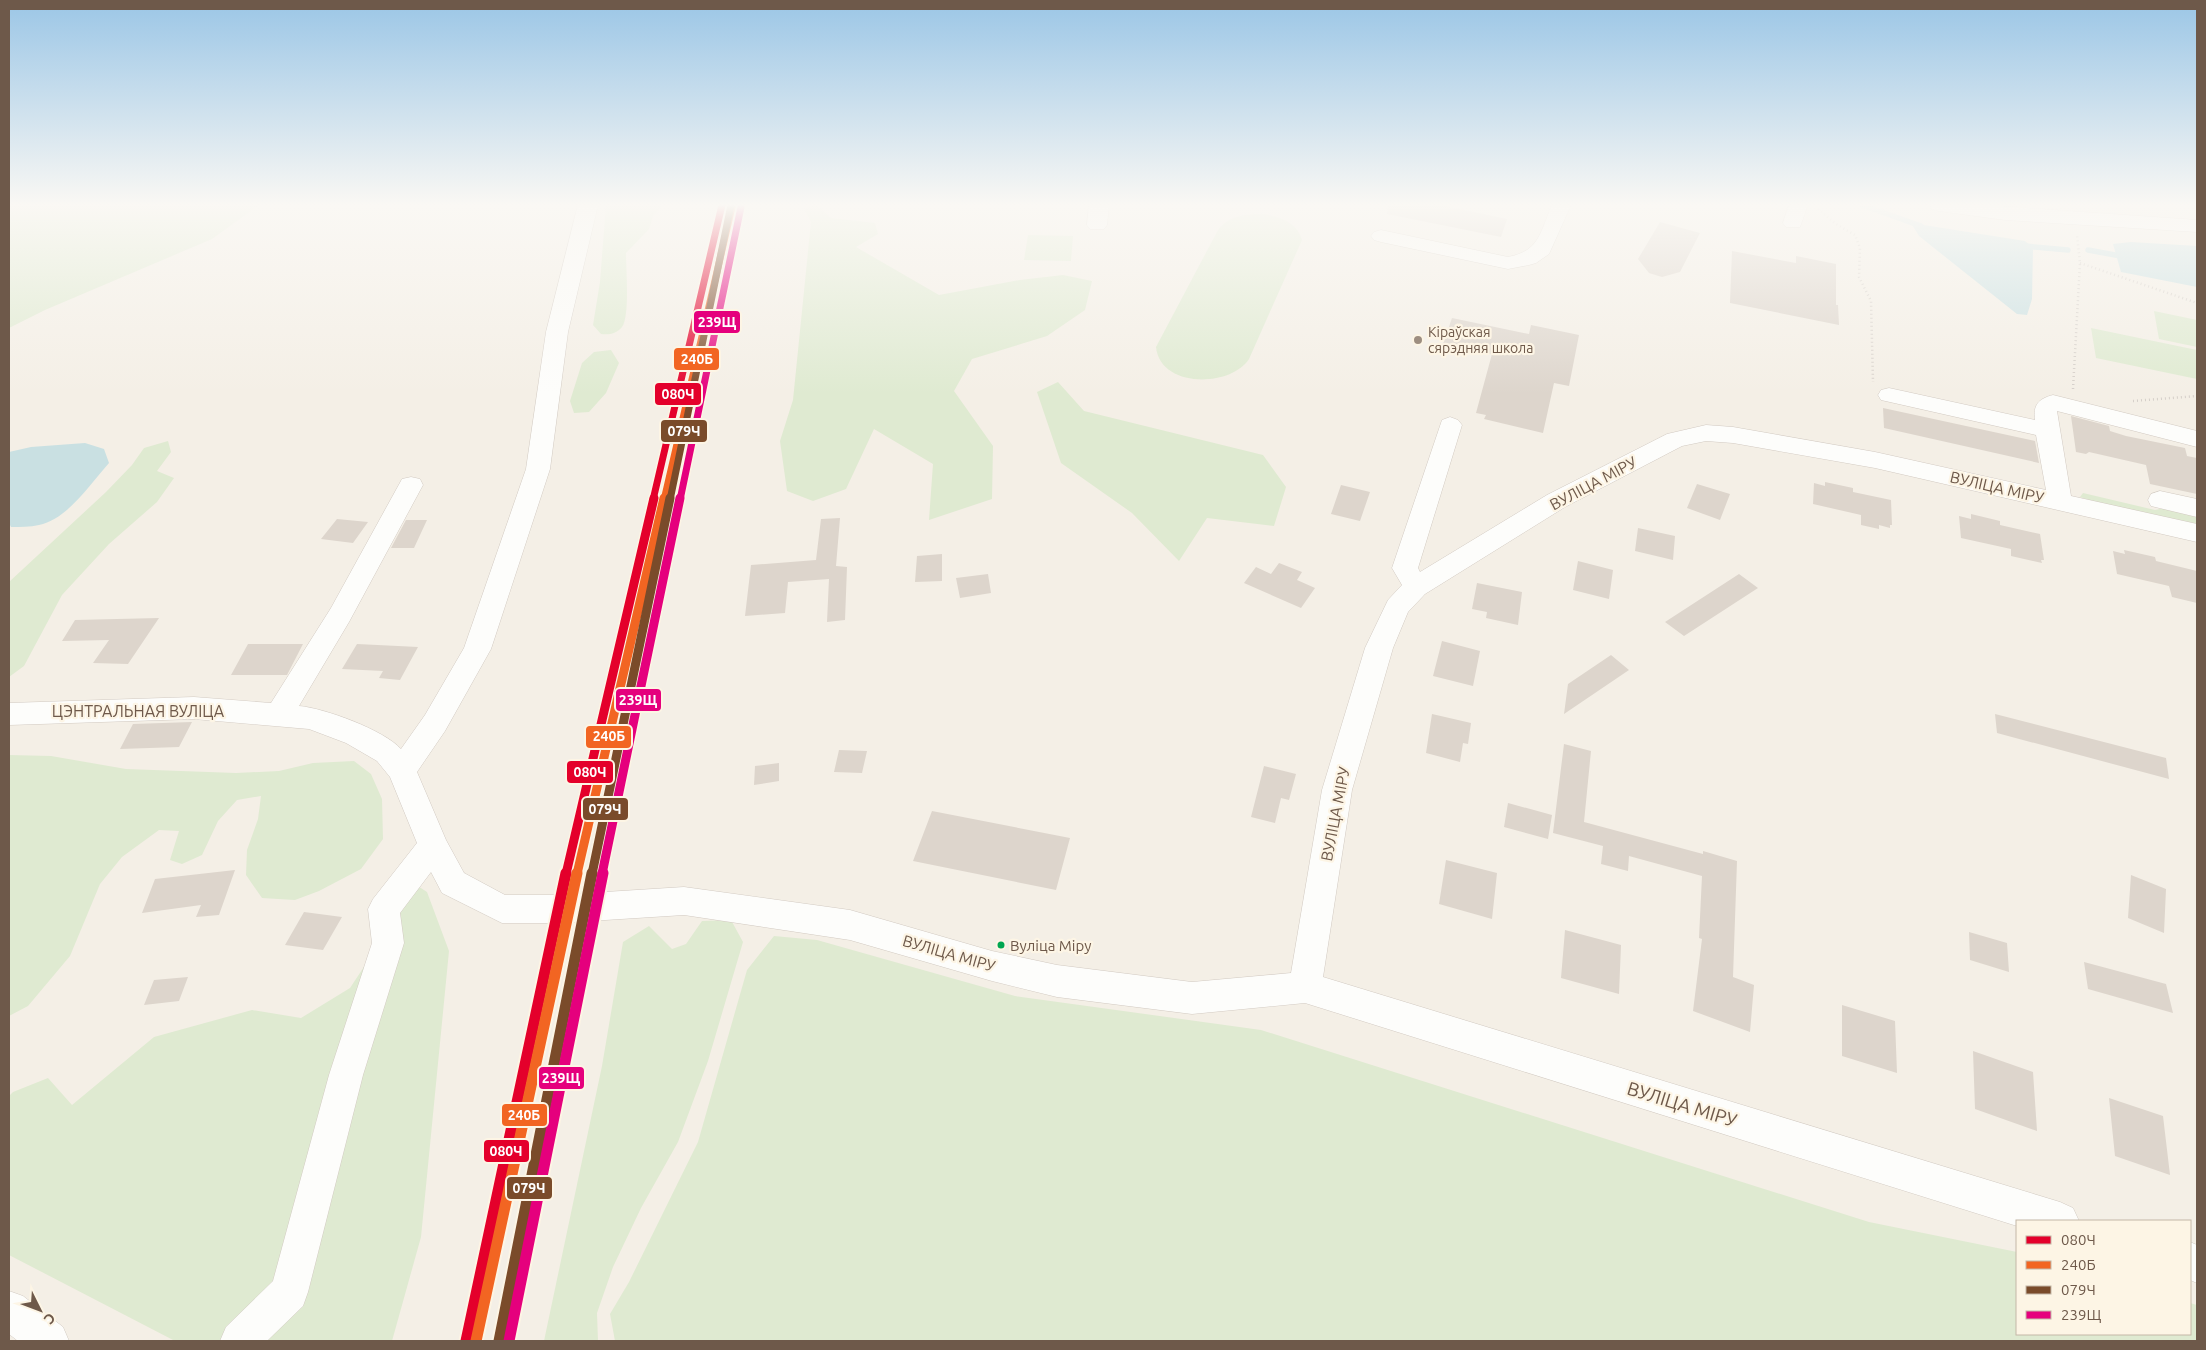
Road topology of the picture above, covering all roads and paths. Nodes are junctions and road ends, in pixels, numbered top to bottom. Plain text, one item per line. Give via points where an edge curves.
1 (573, 268) edge
2 (1859, 268) edge
3 (2080, 268) edge
4 (2095, 268) edge
5 (2197, 303) edge
6 (1889, 395) joint
7 (2197, 396) edge
8 (2130, 401) dead end
9 (2072, 406) junction
10 (1450, 425) dead end
11 (2047, 430) junction
12 (2197, 439) edge
13 (410, 485) dead end
14 (2160, 500) dead end
15 (2060, 501) junction
16 (2197, 508) edge
17 (2197, 533) edge
18 (1416, 587) junction
19 (9, 714) edge
20 (278, 716) junction
21 (402, 770) junction
22 (433, 846) junction
23 (1304, 987) junction
24 (2057, 1220) edge
25 (9, 1310) edge
26 (49, 1341) edge
27 (240, 1341) edge

1 - 21 street via 557,332 538,470 477,649 435,723
2 - 6 path via 1859,277 1871,301 1872,381
3 - 9 path
4 - 5 path
6 - 11 street
7 - 8 path
9 - 11 street via 2053,402 2045,408
9 - 12 street
10 - 18 street via 1405,568
11 - 15 street
13 - 20 street via 340,615
14 - 16 street
15 - 17 street, ВУЛІЦА МІРУ
15 - 18 street, ВУЛІЦА МІРУ via 1875,460 1706,433 1675,440 1556,501
18 - 23 street, ВУЛІЦА МІРУ via 1397,607 1379,648 1336,790
19 - 20 street, ЦЭНТРАЛЬНАЯ ВУЛІЦА via 194,708
20 - 21 street, ЦЭНТРАЛЬНАЯ ВУЛІЦА via 311,718 356,735 387,753
21 - 22 street, ВУЛІЦА МІРУ
22 - 23 street, ВУЛІЦА МІРУ via 453,883 502,908 558,909 684,901 850,924 992,966 1057,981 1192,998
22 - 27 street via 384,909 388,943 346,1075 289,1292
23 - 24 street, ВУЛІЦА МІРУ
25 - 26 street

